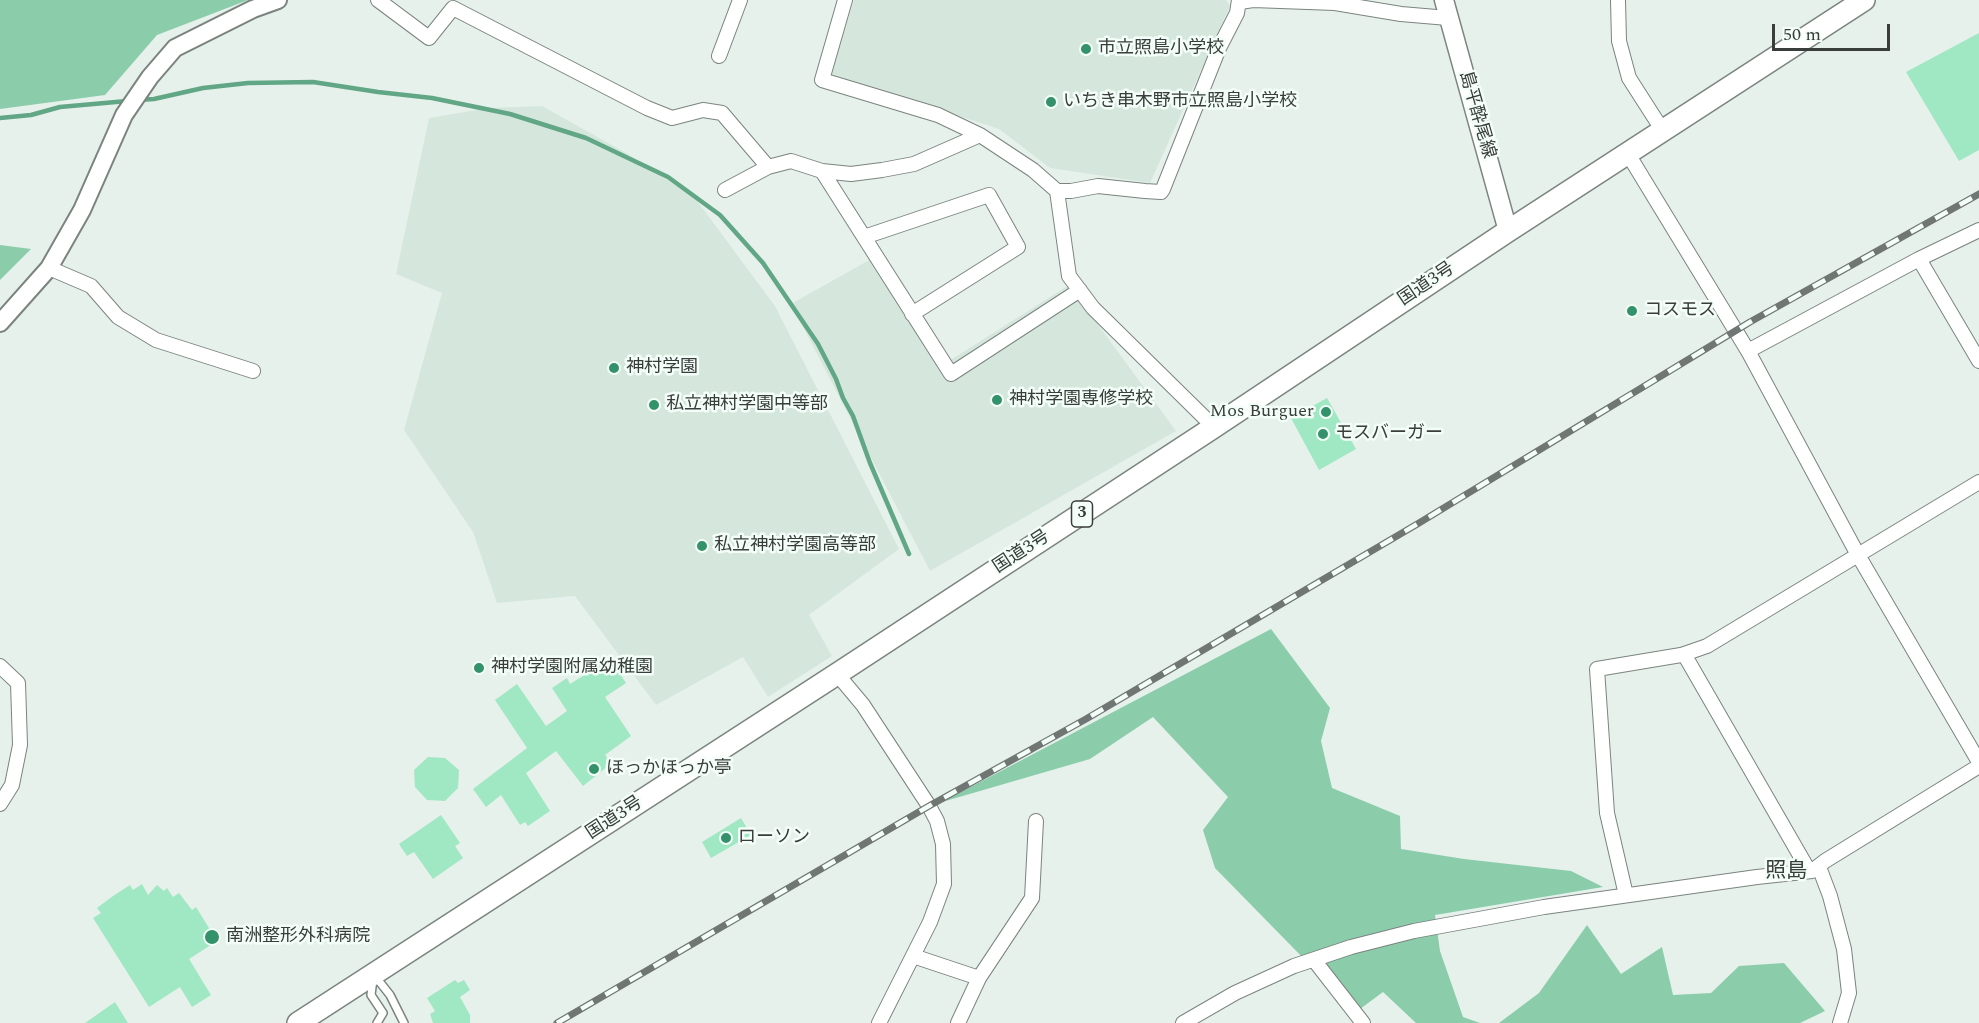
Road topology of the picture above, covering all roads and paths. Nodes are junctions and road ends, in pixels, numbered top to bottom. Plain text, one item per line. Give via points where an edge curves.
1 (278, 0) edge
2 (378, 0) edge
3 (740, 0) edge
4 (845, 0) edge
5 (1618, 0) edge
6 (1864, 0) edge
7 (1240, 1) edge
8 (1446, 9) edge
9 (719, 57) dead end
10 (1663, 131) junction
11 (980, 135) junction
12 (1628, 154) junction
13 (768, 167) junction
14 (822, 171) junction
15 (725, 190) dead end
16 (1057, 191) junction
17 (1979, 230) edge
18 (1508, 231) junction
19 (864, 237) junction
20 (1919, 259) junction
21 (49, 268) junction
22 (1080, 290) junction
23 (912, 314) junction
24 (0, 323) edge
25 (1748, 351) junction
26 (1979, 361) edge
27 (253, 371) dead end
28 (1214, 427) junction
29 (1979, 482) edge
30 (1858, 555) junction
31 (1684, 654) junction
32 (0, 666) edge
33 (837, 674) junction
34 (1979, 764) edge
35 (0, 804) edge
36 (1036, 821) dead end
37 (1814, 869) junction
38 (1626, 895) junction
39 (913, 956) junction
40 (1314, 960) junction
41 (374, 974) junction
42 (979, 978) junction
43 (298, 1023) edge
44 (376, 1023) edge
45 (404, 1023) edge
46 (879, 1023) edge
47 (958, 1023) edge
48 (1183, 1023) edge
49 (1363, 1023) edge
50 (1840, 1023) edge

1 - 21 street via 175,48 162,63 124,115 82,210
2 - 13 street via 429,38 453,8 672,118 703,110 722,114
3 - 9 street
4 - 11 street via 822,80 938,115
5 - 10 street via 1619,41 1629,78
6 - 10 highway, 国道3号 / 3
7 - 8 street via 1335,3 1401,14
7 - 16 street via 1161,192 1098,186
8 - 18 main road, 島平酔尾線
10 - 12 highway, 国道3号 / 3
11 - 14 street via 914,164 851,174
11 - 16 street
12 - 18 highway, 国道3号 / 3
12 - 25 street
13 - 14 street via 791,161
13 - 15 street
14 - 19 street
16 - 22 street via 1069,276
17 - 20 street
18 - 28 highway, 国道3号 / 3
19 - 23 street
19 - 23 street via 989,195 1018,247
20 - 25 street
20 - 26 street
21 - 24 street
21 - 27 street via 91,286 118,317 156,340
22 - 23 street via 951,374
22 - 28 street via 1093,308
25 - 30 street
28 - 33 highway, 国道3号 / 3
29 - 30 street
30 - 31 street via 1707,646
30 - 34 street
31 - 37 street
31 - 38 street via 1597,669 1607,813
32 - 35 street via 18,683 20,745 12,785
33 - 39 street via 862,705 937,821 943,844 944,884
33 - 41 highway, 国道3号 / 3
34 - 37 street
36 - 42 street via 1032,898
37 - 38 street
37 - 50 street via 1830,896 1844,949 1849,993
38 - 40 street via 1414,931
39 - 42 street
39 - 46 street
40 - 48 street via 1235,993
40 - 49 street
41 - 43 highway, 国道3号 / 3
41 - 44 lane via 370,995 383,1013
41 - 45 lane
42 - 47 street

